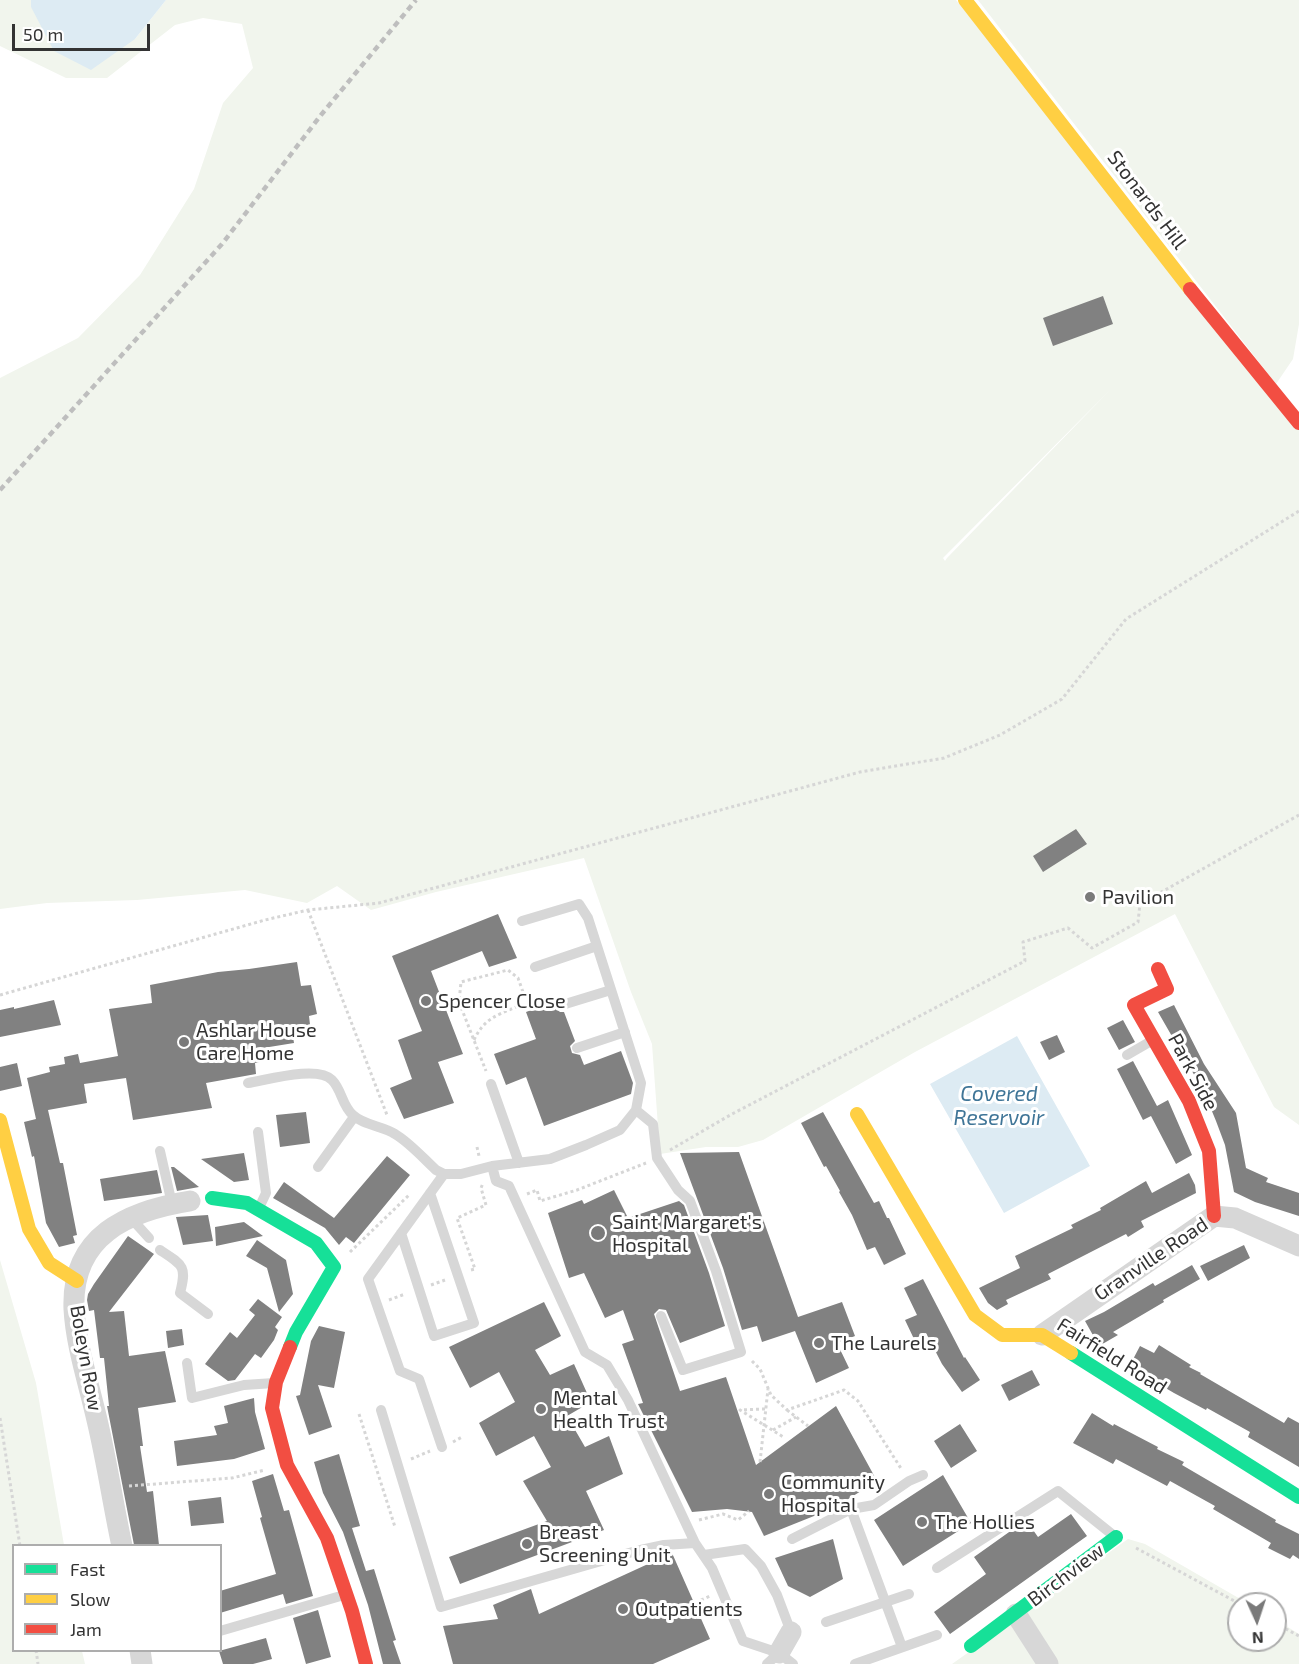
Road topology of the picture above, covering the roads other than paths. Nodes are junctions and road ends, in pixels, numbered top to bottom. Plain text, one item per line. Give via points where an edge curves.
1 (965, 0) edge
2 (1299, 423) edge
3 (522, 921) dead end
4 (597, 946) junction
5 (535, 967) dead end
6 (1158, 969) dead end
7 (611, 990) junction
8 (562, 1005) dead end
9 (625, 1032) junction
10 (1154, 1039) junction
11 (577, 1048) dead end
12 (1127, 1054) dead end
13 (248, 1083) dead end
14 (491, 1084) road end
15 (636, 1110) junction
16 (857, 1114) dead end
17 (354, 1117) junction
18 (0, 1120) edge
19 (258, 1132) dead end
20 (160, 1151) dead end
21 (519, 1163) junction
22 (318, 1167) dead end
23 (487, 1167) junction
24 (444, 1174) junction
25 (430, 1193) junction
26 (212, 1198) dead end
27 (181, 1202) joint
28 (258, 1210) junction
29 (1214, 1216) junction
30 (130, 1217) junction
31 (401, 1233) junction
32 (149, 1238) dead end
33 (1299, 1246) edge
34 (160, 1250) dead end
35 (77, 1281) junction
36 (208, 1314) dead end
37 (661, 1316) dead end
38 (1042, 1335) junction
39 (187, 1363) dead end
40 (276, 1382) junction
41 (381, 1410) dead end
42 (442, 1447) road end
43 (923, 1475) dead end
44 (1299, 1497) edge
45 (851, 1509) junction
46 (1116, 1537) joint
47 (792, 1539) dead end
48 (695, 1543) junction
49 (122, 1544) edge
50 (704, 1555) junction
51 (937, 1568) dead end
52 (346, 1594) junction
53 (909, 1594) dead end
54 (885, 1602) junction
55 (1016, 1614) junction
56 (826, 1622) dead end
57 (222, 1630) edge
58 (791, 1632) joint
59 (937, 1635) dead end
60 (971, 1646) dead end
61 (902, 1647) junction
62 (780, 1660) edge
63 (366, 1664) edge
64 (855, 1664) edge
65 (1048, 1664) edge

1 - 2 street, Stonards Hill via 1242,356
3 - 4 lane via 579,903
4 - 5 lane
4 - 7 lane
6 - 10 street, Park Side via 1167,989 1134,1005
7 - 8 lane
7 - 9 lane
9 - 11 lane
9 - 15 lane via 641,1083
10 - 12 lane
10 - 29 street, Park Side via 1172,1082 1190,1101 1209,1151
13 - 17 lane via 279,1081 311,1072 324,1075 337,1080 346,1107
14 - 21 lane
15 - 21 lane via 620,1130 595,1142 550,1159
15 - 37 lane via 653,1124 657,1158 690,1201 741,1352 683,1370
16 - 38 street, Fairfield Road via 975,1315 1002,1335
17 - 22 lane
17 - 24 lane via 395,1134
18 - 35 street via 28,1229 49,1263
19 - 28 lane via 266,1193
20 - 27 lane
21 - 23 lane
23 - 24 lane
23 - 48 lane via 496,1181 509,1186 585,1352 607,1365 628,1400
24 - 25 lane
25 - 31 lane
25 - 31 lane via 474,1323 434,1336
26 - 28 street via 246,1203
27 - 30 street, Boleyn Row
28 - 40 street via 316,1243 334,1267 296,1332
29 - 33 street, Granville Road via 1235,1218
29 - 38 street, Granville Road
30 - 32 lane
30 - 35 street, Boleyn Row via 102,1233 83,1260
31 - 42 lane via 368,1279 400,1371 419,1379
34 - 36 lane via 179,1263 184,1274 180,1293
35 - 49 street, Boleyn Row via 77,1329
38 - 44 street, Fairfield Road
39 - 40 lane via 192,1398 244,1385
40 - 52 street via 272,1408 286,1465 327,1538
41 - 48 lane via 441,1606 636,1551
43 - 45 lane via 874,1505
45 - 47 lane
45 - 54 lane
46 - 51 lane via 1058,1491
46 - 55 street, Birchview
48 - 50 lane
50 - 58 lane via 745,1549 762,1566
50 - 62 lane via 742,1641
52 - 57 lane
52 - 63 street
53 - 54 lane
54 - 56 lane
54 - 61 lane
55 - 60 street, Birchview
55 - 65 street, Birchview
58 - 62 street
59 - 61 lane
61 - 64 lane

